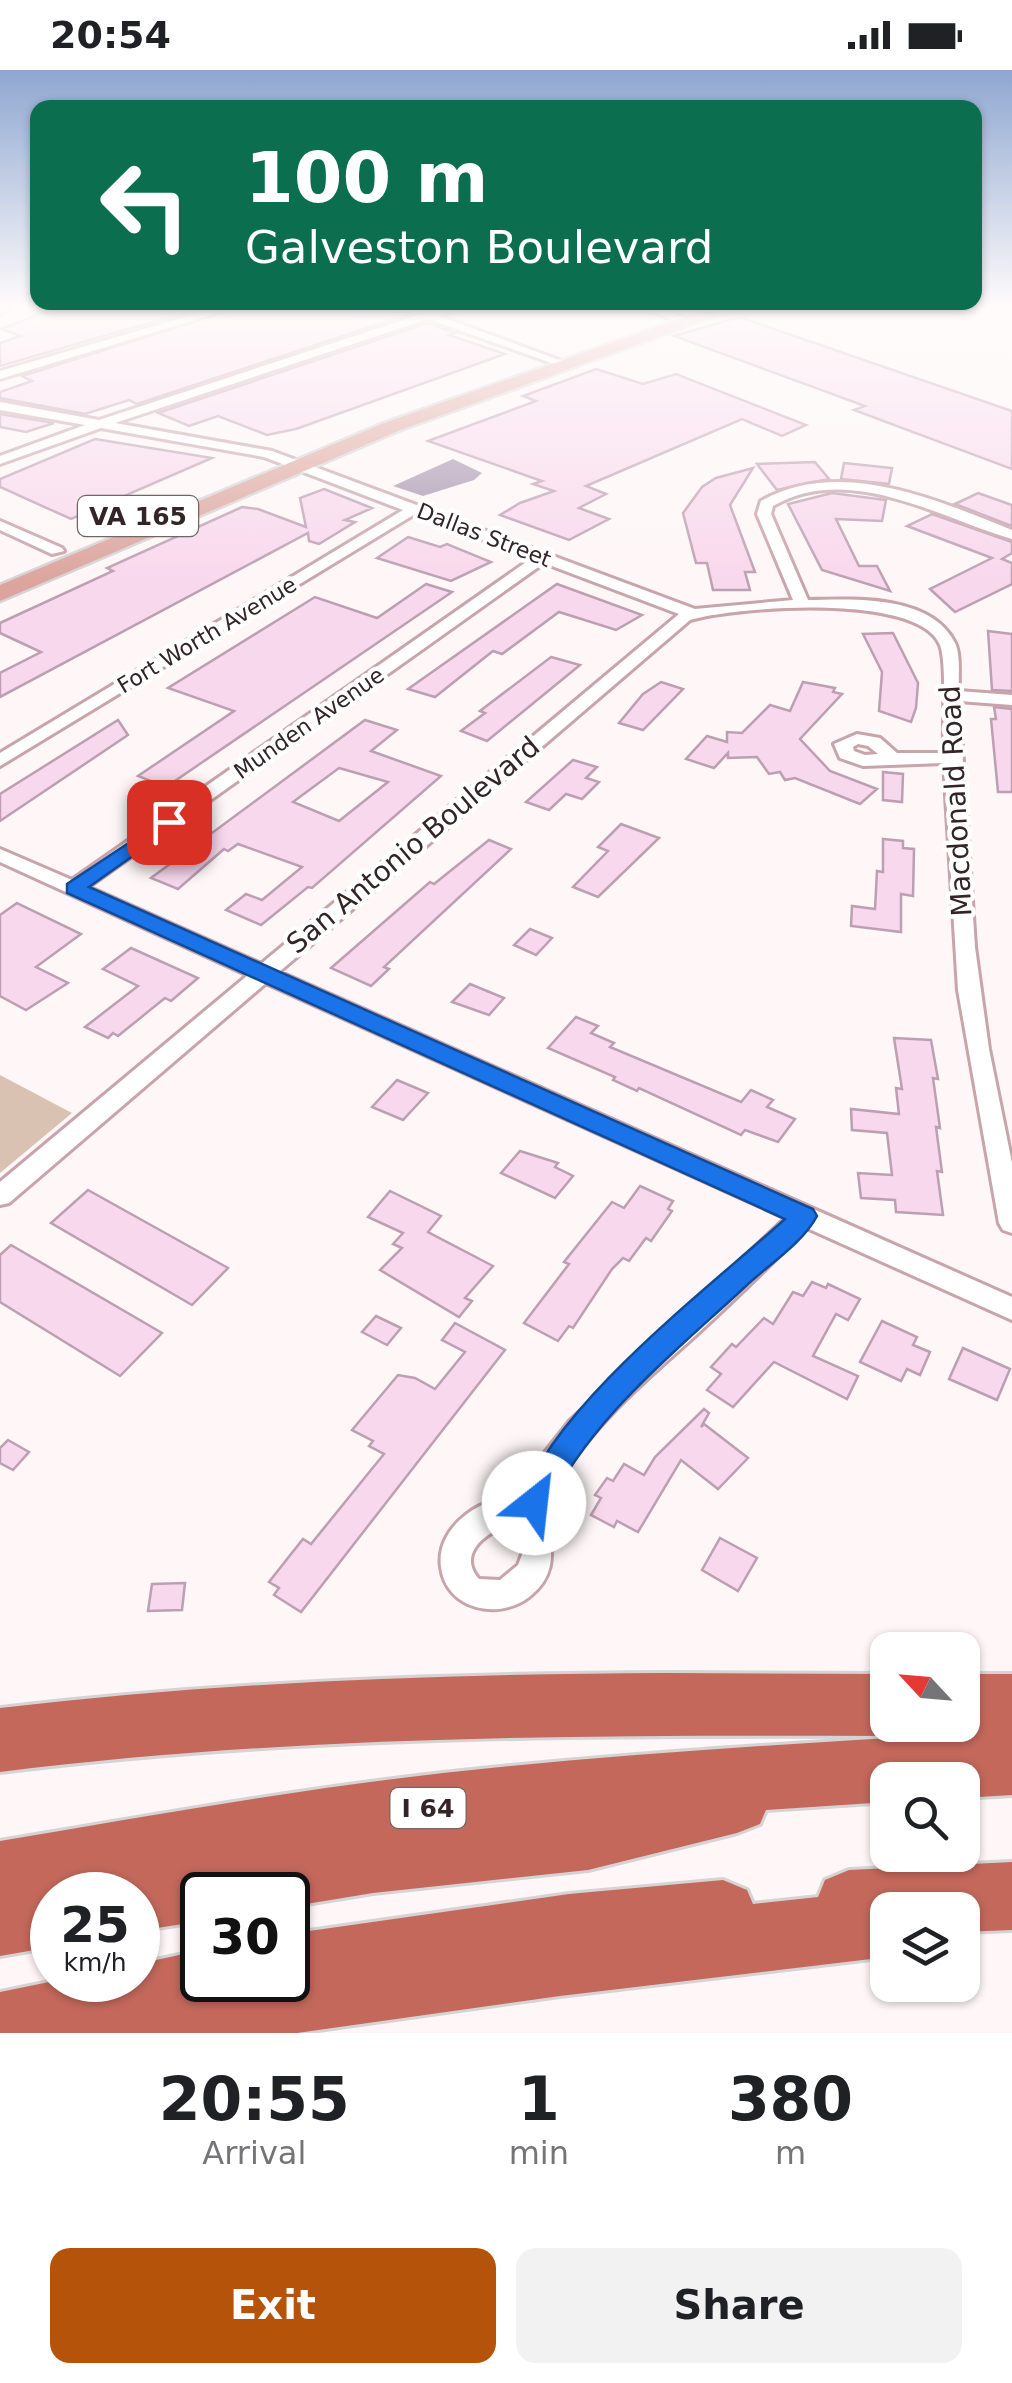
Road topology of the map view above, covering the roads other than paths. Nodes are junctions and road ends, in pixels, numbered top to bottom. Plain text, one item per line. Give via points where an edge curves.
1 (164, 401) edge
2 (457, 401) edge
3 (0, 406) edge
4 (97, 422) junction
5 (0, 460) edge
6 (286, 461) junction
7 (414, 509) junction
8 (0, 525) edge
9 (1012, 535) edge
10 (57, 551) junction
11 (543, 558) junction
12 (0, 575) edge
13 (0, 594) edge
14 (803, 606) junction
15 (692, 613) junction
16 (950, 694) junction
17 (1012, 700) edge
18 (892, 758) dead end
19 (952, 758) junction
20 (0, 761) edge
21 (0, 855) edge
22 (74, 888) junction
23 (262, 973) junction
24 (0, 1196) edge
25 (804, 1216) junction
26 (1012, 1223) edge
27 (1010, 1304) edge
28 (534, 1512) dead end
29 (870, 1704) edge
30 (980, 1704) edge
31 (1012, 1705) edge
32 (0, 1740) edge
33 (1012, 1763) edge
34 (860, 1772) junction
35 (0, 1874) edge
36 (160, 1893) edge
37 (1012, 1896) edge
38 (1012, 1914) edge
39 (980, 1915) edge
40 (30, 1916) edge
41 (0, 1922) edge
42 (870, 1925) edge
43 (310, 1965) edge
44 (180, 1990) edge
45 (0, 2028) edge
46 (142, 2033) edge

1 - 4 street
2 - 6 main road, VA 165
3 - 4 street, Dallas Street
4 - 5 street
4 - 6 street, Dallas Street
6 - 7 street, Dallas Street
6 - 10 main road, VA 165
6 - 13 main road, VA 165
7 - 11 street, Dallas Street
7 - 20 street, Fort Worth Avenue
8 - 10 street
9 - 14 street via 902,494 837,487 780,494 764,514
10 - 12 main road, VA 165
11 - 15 street, Dallas Street
11 - 22 street, Munden Avenue
14 - 15 street, Macdonald Road
14 - 16 street, Macdonald Road via 884,606 926,622 948,647
15 - 23 street, San Antonio Boulevard
16 - 17 street
16 - 19 street, Macdonald Road
18 - 19 street
19 - 26 street, Macdonald Road via 970,993
21 - 22 street
22 - 23 street
23 - 24 street, San Antonio Boulevard
23 - 25 street
25 - 27 street
25 - 28 street via 614,1392 540,1488
29 - 32 highway via 481,1705 238,1715
30 - 31 highway
33 - 34 highway, I 64
34 - 35 highway, I 64 via 440,1806
34 - 36 highway via 588,1837
37 - 43 highway via 586,1926
38 - 39 highway
40 - 41 highway
42 - 46 highway via 304,1996
44 - 45 highway

